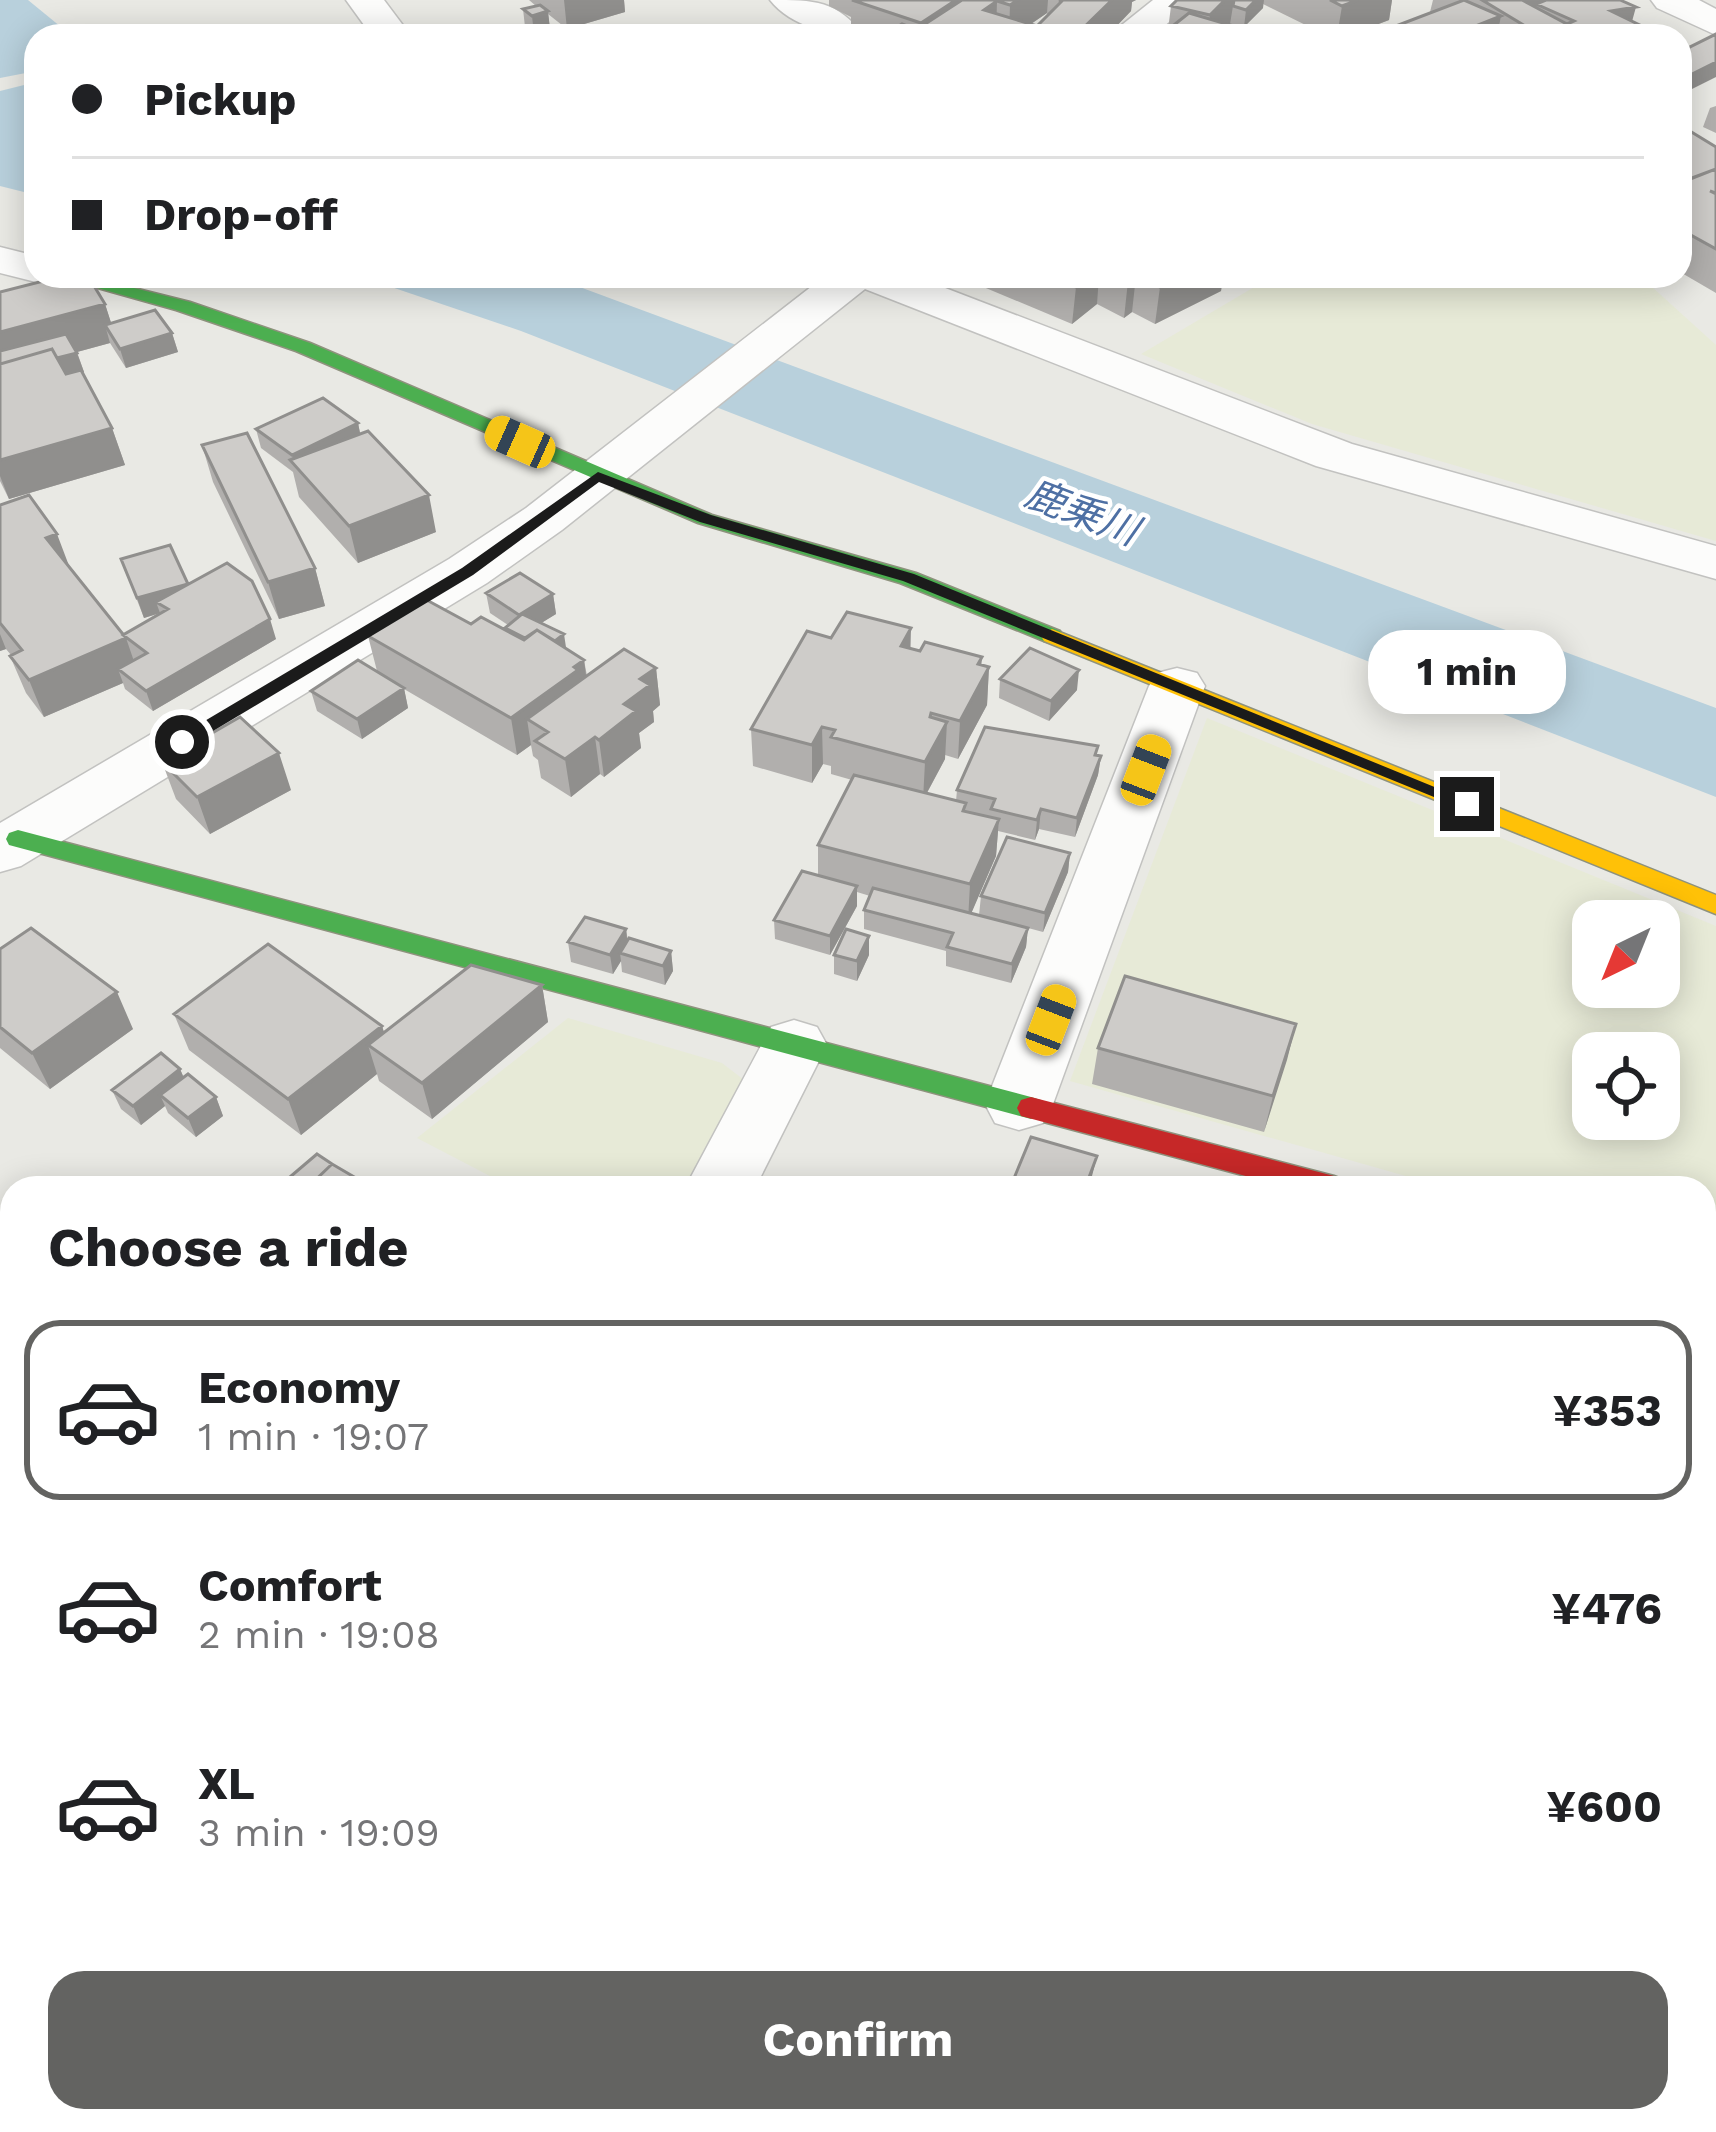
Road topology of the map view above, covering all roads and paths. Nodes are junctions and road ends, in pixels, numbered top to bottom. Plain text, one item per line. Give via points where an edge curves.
1 (788, 0) edge
2 (1177, 0) edge
3 (1670, 0) edge
4 (836, 24) edge
5 (1144, 24) edge
6 (1716, 24) edge
7 (112, 288) edge
8 (844, 288) edge
9 (872, 288) edge
10 (1334, 455) junction
11 (612, 466) junction
12 (1716, 562) edge
13 (1716, 598) edge
14 (1177, 686) junction
15 (9, 845) edge
16 (1716, 904) edge
17 (794, 1045) junction
18 (1019, 1104) junction
19 (726, 1176) edge
20 (1286, 1176) edge

1 - 4 street
2 - 5 street
3 - 6 street
7 - 11 street via 303,347
8 - 11 street
9 - 10 street
10 - 12 street
10 - 13 street
11 - 14 street via 705,519 908,578
11 - 15 street via 468,572
14 - 16 street
14 - 18 street
15 - 17 street
17 - 18 street
17 - 19 street
18 - 20 street

